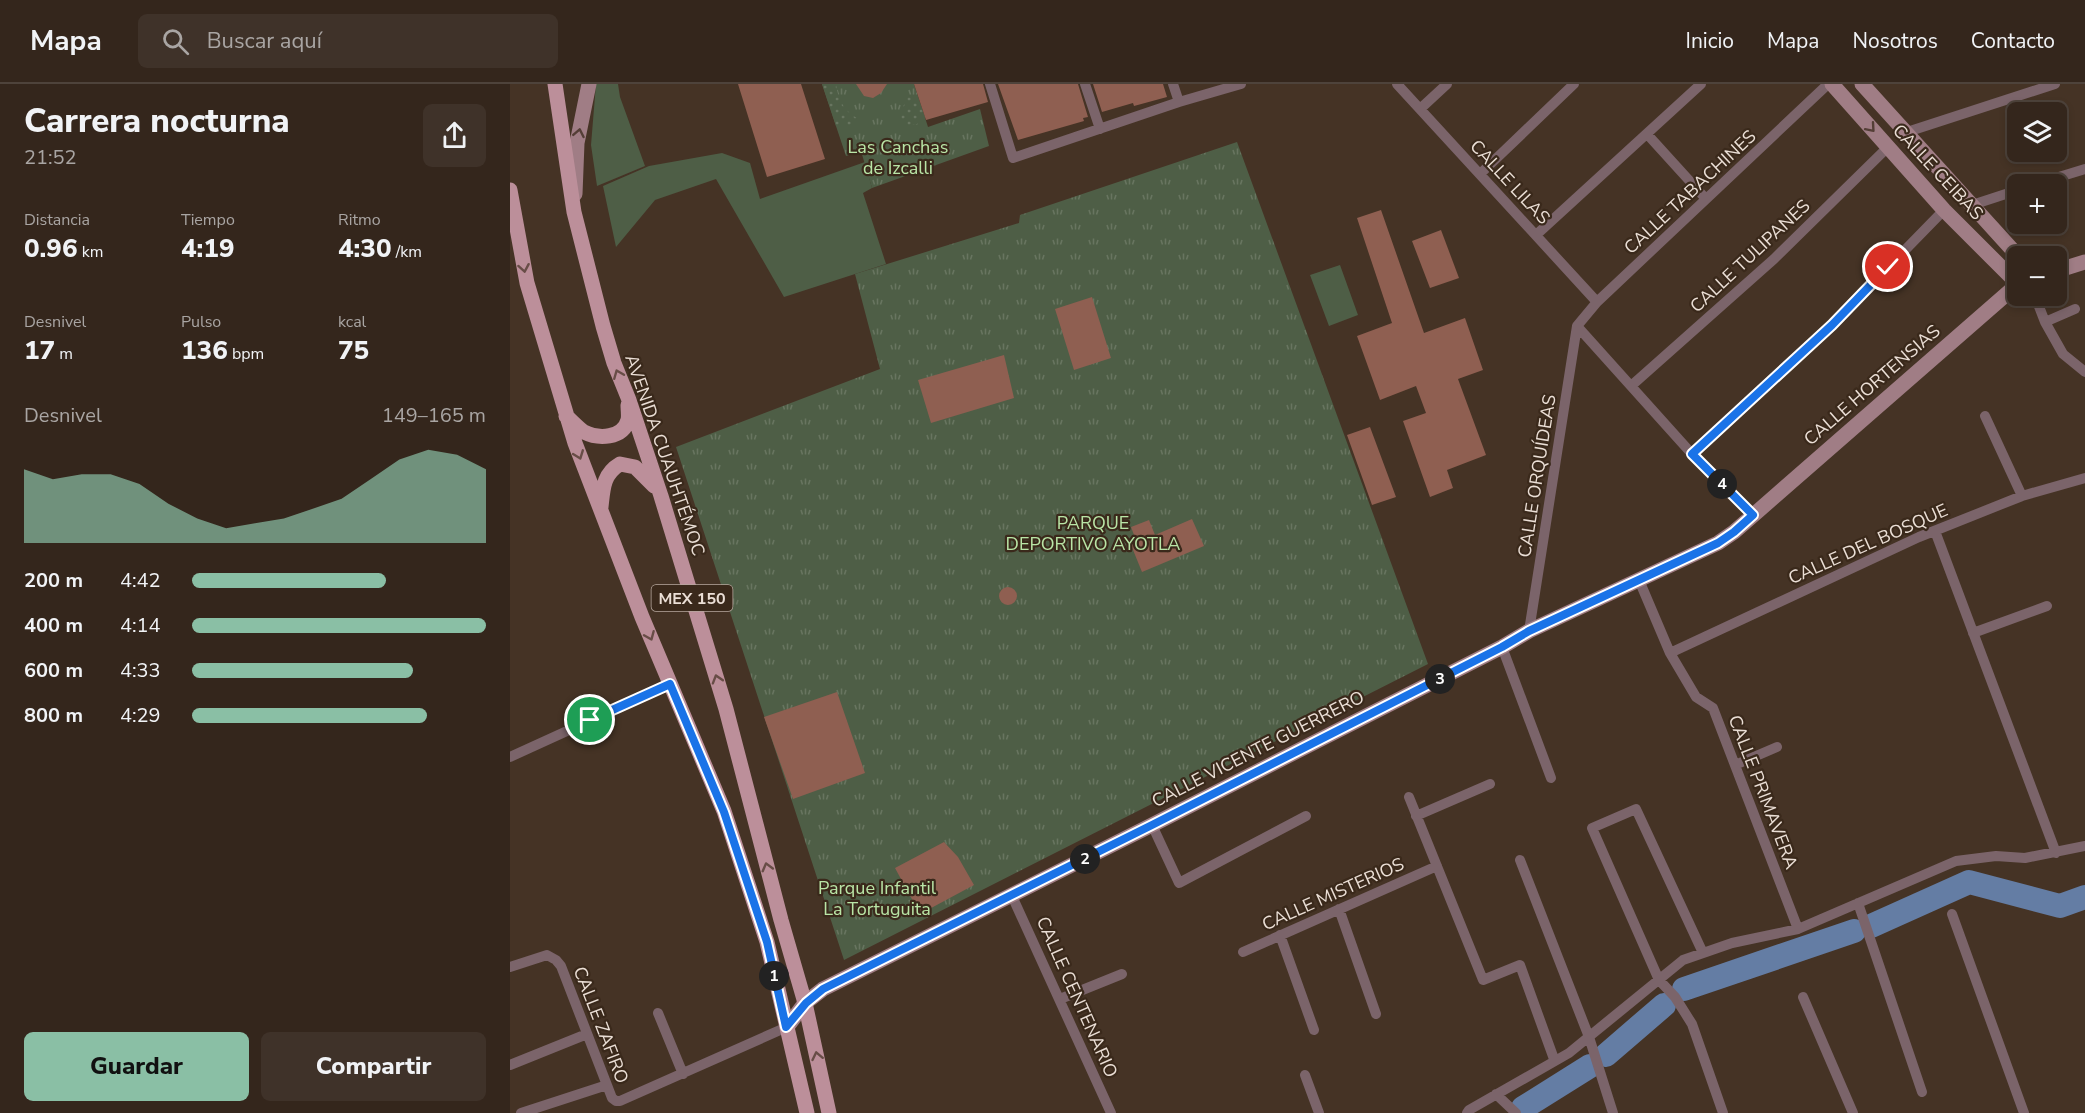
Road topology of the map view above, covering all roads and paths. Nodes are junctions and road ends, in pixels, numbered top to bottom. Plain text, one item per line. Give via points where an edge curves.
1 (555, 84) edge
2 (589, 84) edge
3 (990, 84) edge
4 (1086, 84) edge
5 (1173, 84) edge
6 (1241, 84) edge
7 (1397, 84) edge
8 (1447, 84) edge
9 (1574, 84) edge
10 (1701, 84) edge
11 (1830, 84) edge
12 (1862, 84) edge
13 (2055, 84) edge
14 (1179, 102) junction
15 (1420, 109) junction
16 (1100, 129) junction
17 (1907, 132) junction
18 (1647, 134) junction
19 (1888, 147) junction
20 (2085, 169) edge
21 (1480, 174) junction
22 (2067, 175) edge
23 (510, 190) edge
24 (2007, 194) edge
25 (1706, 199) junction
26 (1972, 205) junction
27 (1944, 210) junction
28 (574, 212) junction
29 (1536, 235) junction
30 (2010, 246) edge
31 (2085, 262) edge
32 (2067, 268) edge
33 (2007, 273) edge
34 (2007, 294) edge
35 (1598, 302) junction
36 (2039, 306) edge
37 (2074, 309) dead end
38 (2045, 322) junction
39 (1577, 326) junction
40 (2085, 372) edge
41 (1631, 386) junction
42 (629, 400) junction
43 (566, 416) junction
44 (1985, 416) dead end
45 (1692, 454) junction
46 (2085, 478) edge
47 (662, 496) junction
48 (2022, 496) junction
49 (600, 509) junction
50 (1753, 515) junction
51 (1935, 531) junction
52 (1639, 580) junction
53 (2047, 606) dead end
54 (1529, 631) junction
55 (1973, 633) junction
56 (1502, 647) junction
57 (1670, 653) junction
58 (670, 684) junction
59 (1777, 747) dead end
60 (510, 757) edge
61 (1735, 765) junction
62 (1551, 778) dead end
63 (1490, 783) dead end
64 (1408, 797) dead end
65 (1306, 816) dead end
66 (1416, 816) junction
67 (1152, 825) junction
68 (2085, 846) edge
69 (2056, 853) junction
70 (1520, 860) dead end
71 (1437, 866) junction
72 (1012, 896) junction
73 (1858, 903) junction
74 (1339, 909) junction
75 (1952, 914) dead end
76 (1798, 929) junction
77 (1280, 935) junction
78 (1243, 952) dead end
79 (1703, 953) junction
80 (510, 967) edge
81 (1122, 974) dead end
82 (1659, 980) junction
83 (1803, 997) dead end
84 (1060, 999) junction
85 (806, 1003) junction
86 (658, 1013) dead end
87 (1376, 1014) dead end
88 (786, 1027) junction
89 (1314, 1030) dead end
90 (587, 1034) junction
91 (1589, 1037) junction
92 (1554, 1059) junction
93 (510, 1065) edge
94 (682, 1074) junction
95 (1305, 1075) dead end
96 (607, 1085) junction
97 (1922, 1092) dead end
98 (1496, 1094) junction
99 (521, 1113) edge
100 (807, 1113) edge
101 (829, 1113) edge
102 (1111, 1113) edge
103 (1319, 1113) edge
104 (1467, 1113) edge
105 (1516, 1113) edge
106 (1613, 1113) edge
107 (1723, 1113) edge
108 (1853, 1113) edge
109 (2024, 1113) edge

1 - 28 main road, AVENIDA CUAUHTÉMOC / MEX 150
28 -> 2 street via 577,142
3 - 16 street via 1013,158
4 - 16 street
5 - 14 street
6 - 14 street
7 - 15 street, CALLE LILAS
8 - 15 street
9 - 21 street
10 - 18 street
11 -> 19 street, CALLE CEIBAS
11 - 25 street, CALLE TABACHINES
12 - 17 street, CALLE CEIBAS
13 - 17 street
14 - 16 street
15 - 21 street, CALLE LILAS
17 - 26 street, CALLE CEIBAS
18 - 25 street
18 - 29 street
19 - 27 street, CALLE CEIBAS
19 - 41 street, CALLE TULIPANES via 1774,259
20 - 22 street
21 - 29 street, CALLE LILAS
23 -> 43 main road, MEX 150 via 527,283
24 - 26 street
25 - 35 street, CALLE TABACHINES
26 - 30 street, CALLE CEIBAS
27 - 33 street, CALLE CEIBAS
27 - 45 street via 1832,325
42 -> 28 main road, AVENIDA CUAUHTÉMOC / MEX 150 via 603,326
29 - 35 street, CALLE LILAS
31 - 32 street
34 - 50 street, CALLE HORTENSIAS
35 - 39 street, CALLE TABACHINES
36 - 38 street
37 - 38 street
38 - 40 street via 2063,354
39 - 41 street
39 - 54 street, CALLE ORQUÍDEAS
41 - 45 street
42 - 43 main road via 628,420 612,435 598,437 583,431
42 - 47 main road, AVENIDA CUAUHTÉMOC / MEX 150
43 -> 49 main road, MEX 150
44 - 48 street
45 - 50 street
46 - 48 street, CALLE DEL BOSQUE
47 - 49 main road via 635,466 620,465 607,475
85 -> 47 main road, AVENIDA CUAUHTÉMOC / MEX 150 via 726,709
48 - 51 street, CALLE DEL BOSQUE
49 -> 58 main road, MEX 150
50 - 52 street, CALLE VICENTE GUERRERO via 1718,543
51 - 55 street
51 - 57 street, CALLE DEL BOSQUE
52 - 54 street, CALLE VICENTE GUERRERO
52 - 57 street, CALLE PRIMAVERA
53 - 55 street
54 - 56 street, CALLE VICENTE GUERRERO
55 - 69 street
56 - 62 street
56 - 67 street, CALLE VICENTE GUERRERO
57 - 61 street, CALLE PRIMAVERA via 1696,697 1713,708
58 - 60 street
58 - 88 main road, MEX 150 via 727,822 767,942
59 - 61 street
61 - 76 street, CALLE PRIMAVERA
63 - 66 street
64 - 66 street
65 - 67 street via 1179,883
66 - 71 street
67 - 72 street, CALLE VICENTE GUERRERO
68 - 69 street
69 - 73 street via 1956,861
70 - 91 street
71 - 74 street, CALLE MISTERIOS
71 - 92 street via 1484,980 1520,965
72 - 84 street, CALLE CENTENARIO
72 - 85 street, CALLE VICENTE GUERRERO via 823,989
73 - 76 street
73 - 97 street
74 - 77 street, CALLE MISTERIOS
74 - 87 street
75 - 109 street
76 - 79 street
77 - 78 street, CALLE MISTERIOS
77 - 89 street
79 - 82 street via 1683,960
79 - 82 street via 1636,809 1592,828
80 - 90 street, CALLE ZAFIRO via 547,955 556,960
81 - 84 street
82 - 91 street
82 - 107 street via 1692,1024
83 - 108 street
84 - 102 street, CALLE CENTENARIO
85 - 88 street, CALLE VICENTE GUERRERO
101 -> 85 main road, AVENIDA CUAUHTÉMOC / MEX 150
86 - 94 street
88 - 94 street
88 - 100 main road, MEX 150
90 - 93 street
90 - 96 street, CALLE ZAFIRO
91 - 92 street
91 - 106 street
92 - 98 street
94 - 96 street, CALLE ZAFIRO via 620,1101 612,1098
95 - 103 street
96 - 99 street
98 - 104 street
98 - 105 street

